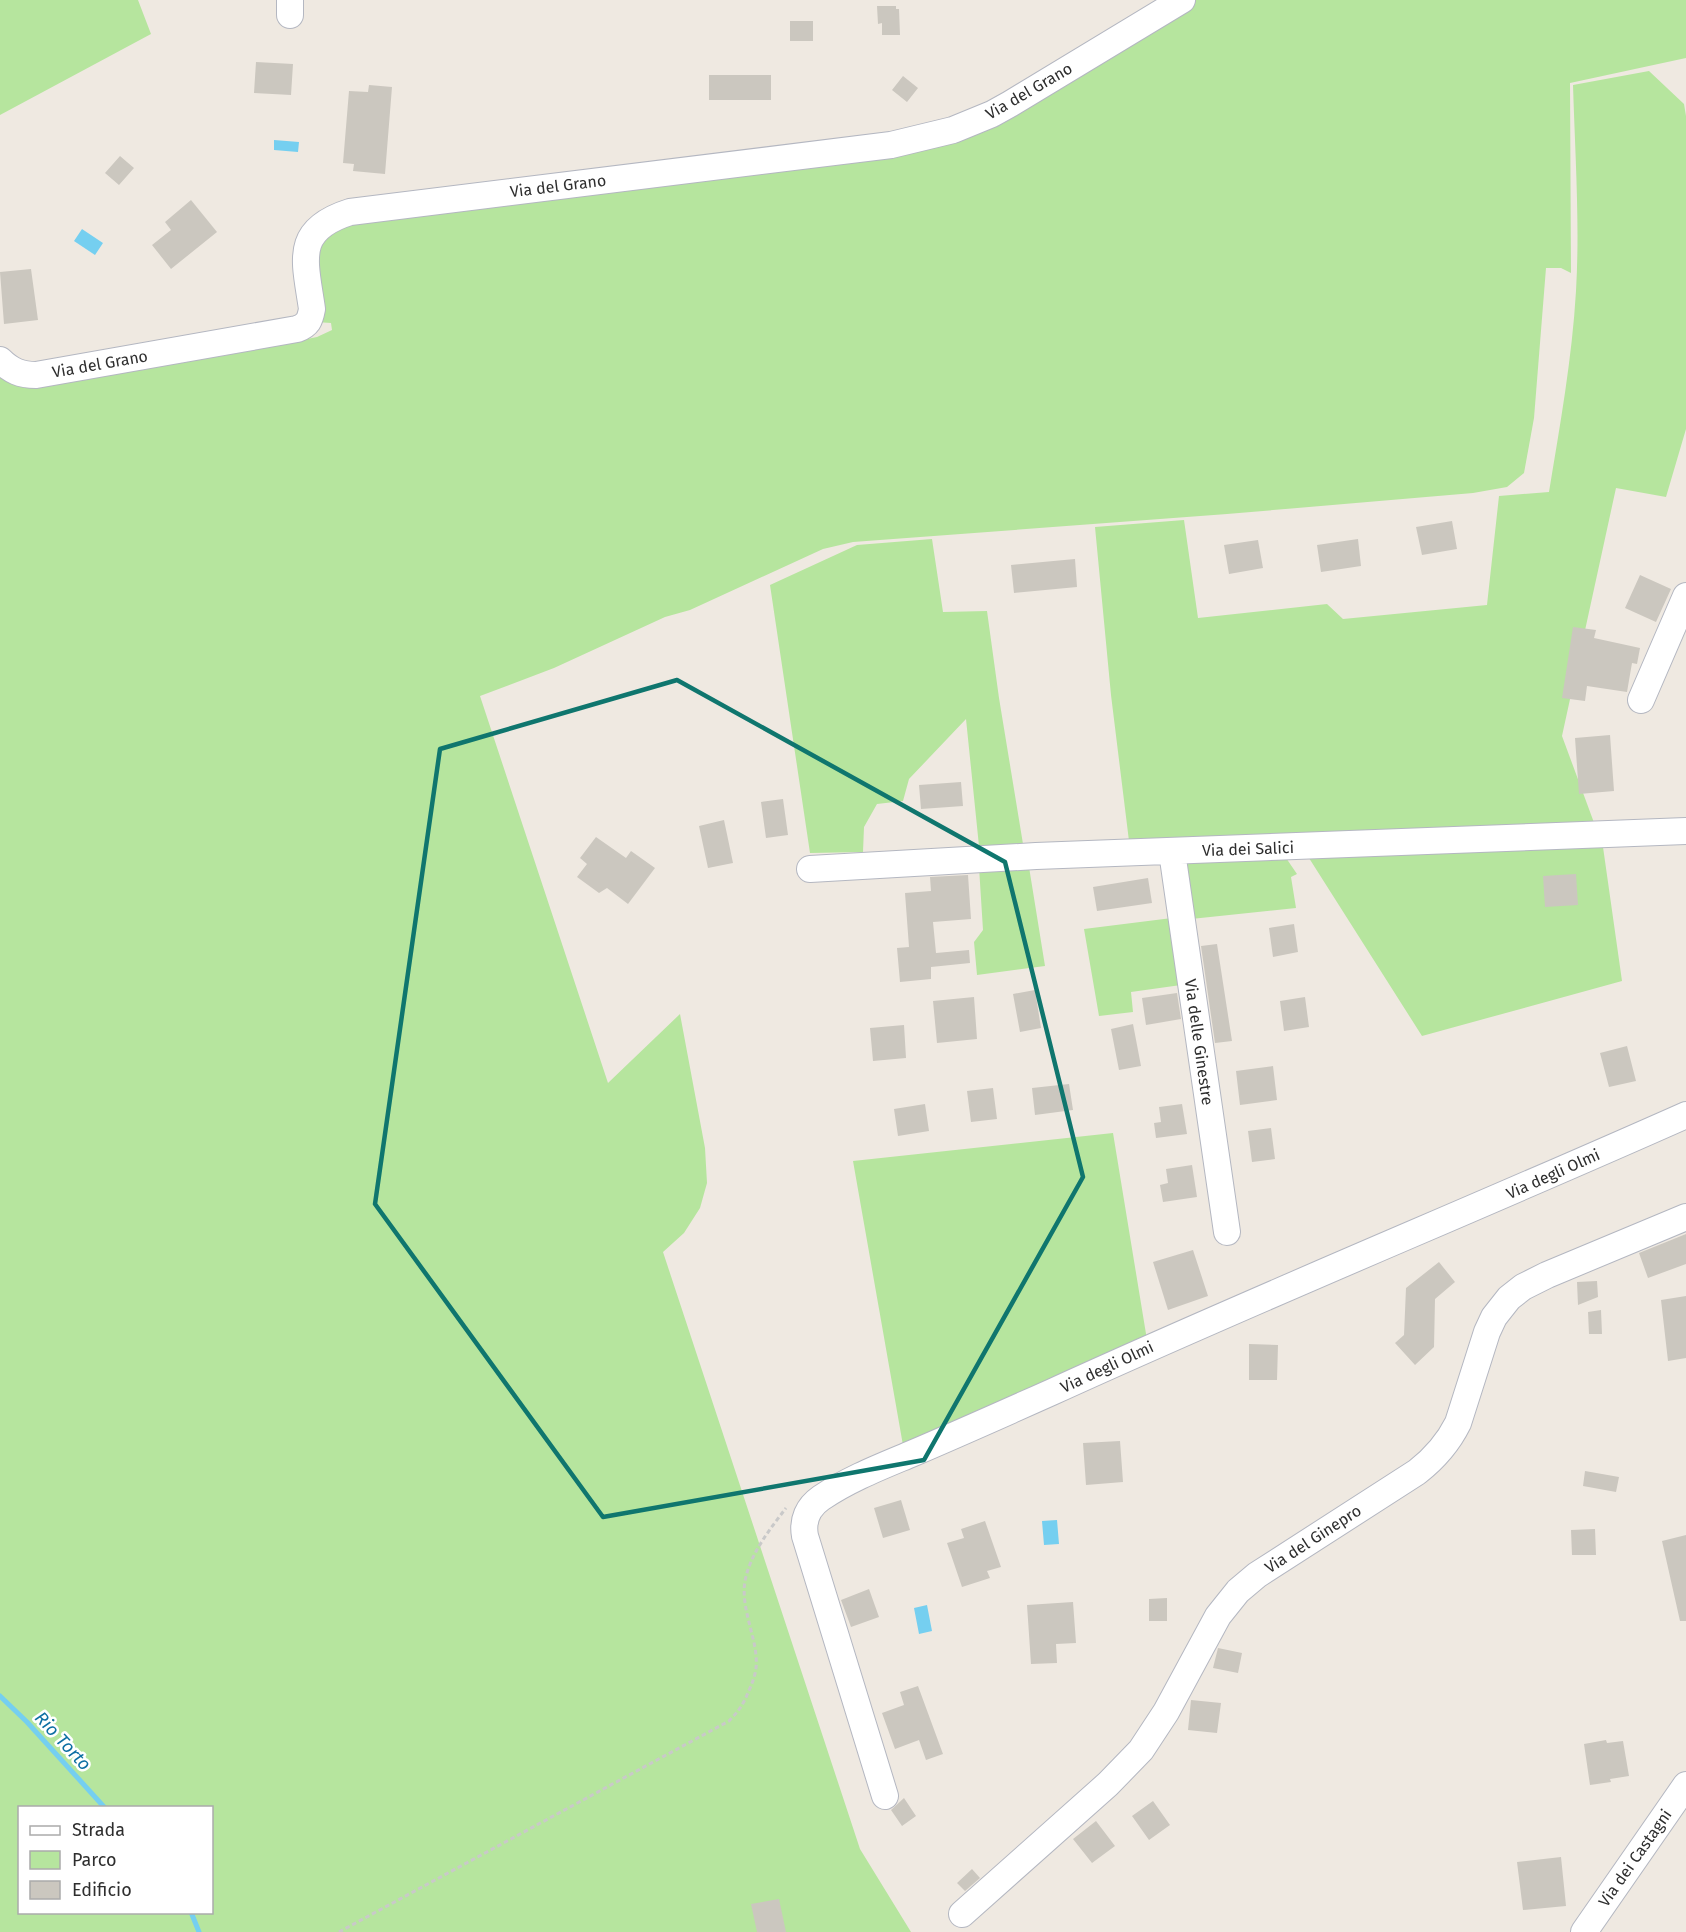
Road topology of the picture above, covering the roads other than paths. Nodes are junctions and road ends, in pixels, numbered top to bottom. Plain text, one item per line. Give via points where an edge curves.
1 (1182, 0) edge
2 (0, 360) edge
3 (1686, 596) edge
4 (1641, 700) dead end
5 (1686, 831) edge
6 (1172, 852) junction
7 (810, 869) dead end
8 (1686, 1115) edge
9 (1686, 1217) edge
10 (1227, 1232) dead end
11 (1686, 1785) edge
12 (885, 1796) dead end
13 (962, 1914) dead end
14 (1584, 1932) edge

1 - 2 street, Via del Grano via 1010,104 973,123 932,136 891,145 350,212 324,224 308,241 305,256 312,309 309,321 302,327 36,375 15,372
3 - 4 street
5 - 6 street, Via dei Salici
6 - 7 street, Via dei Salici
6 - 10 street, Via delle Ginestre
8 - 12 street, Via degli Olmi via 858,1477 817,1501 807,1512 805,1536
9 - 13 street, Via del Ginepro via 1547,1275 1509,1298 1491,1323 1458,1423 1438,1453 1417,1472 1238,1591 1210,1628 1166,1712 1141,1750
11 - 14 street, Via dei Castagni

